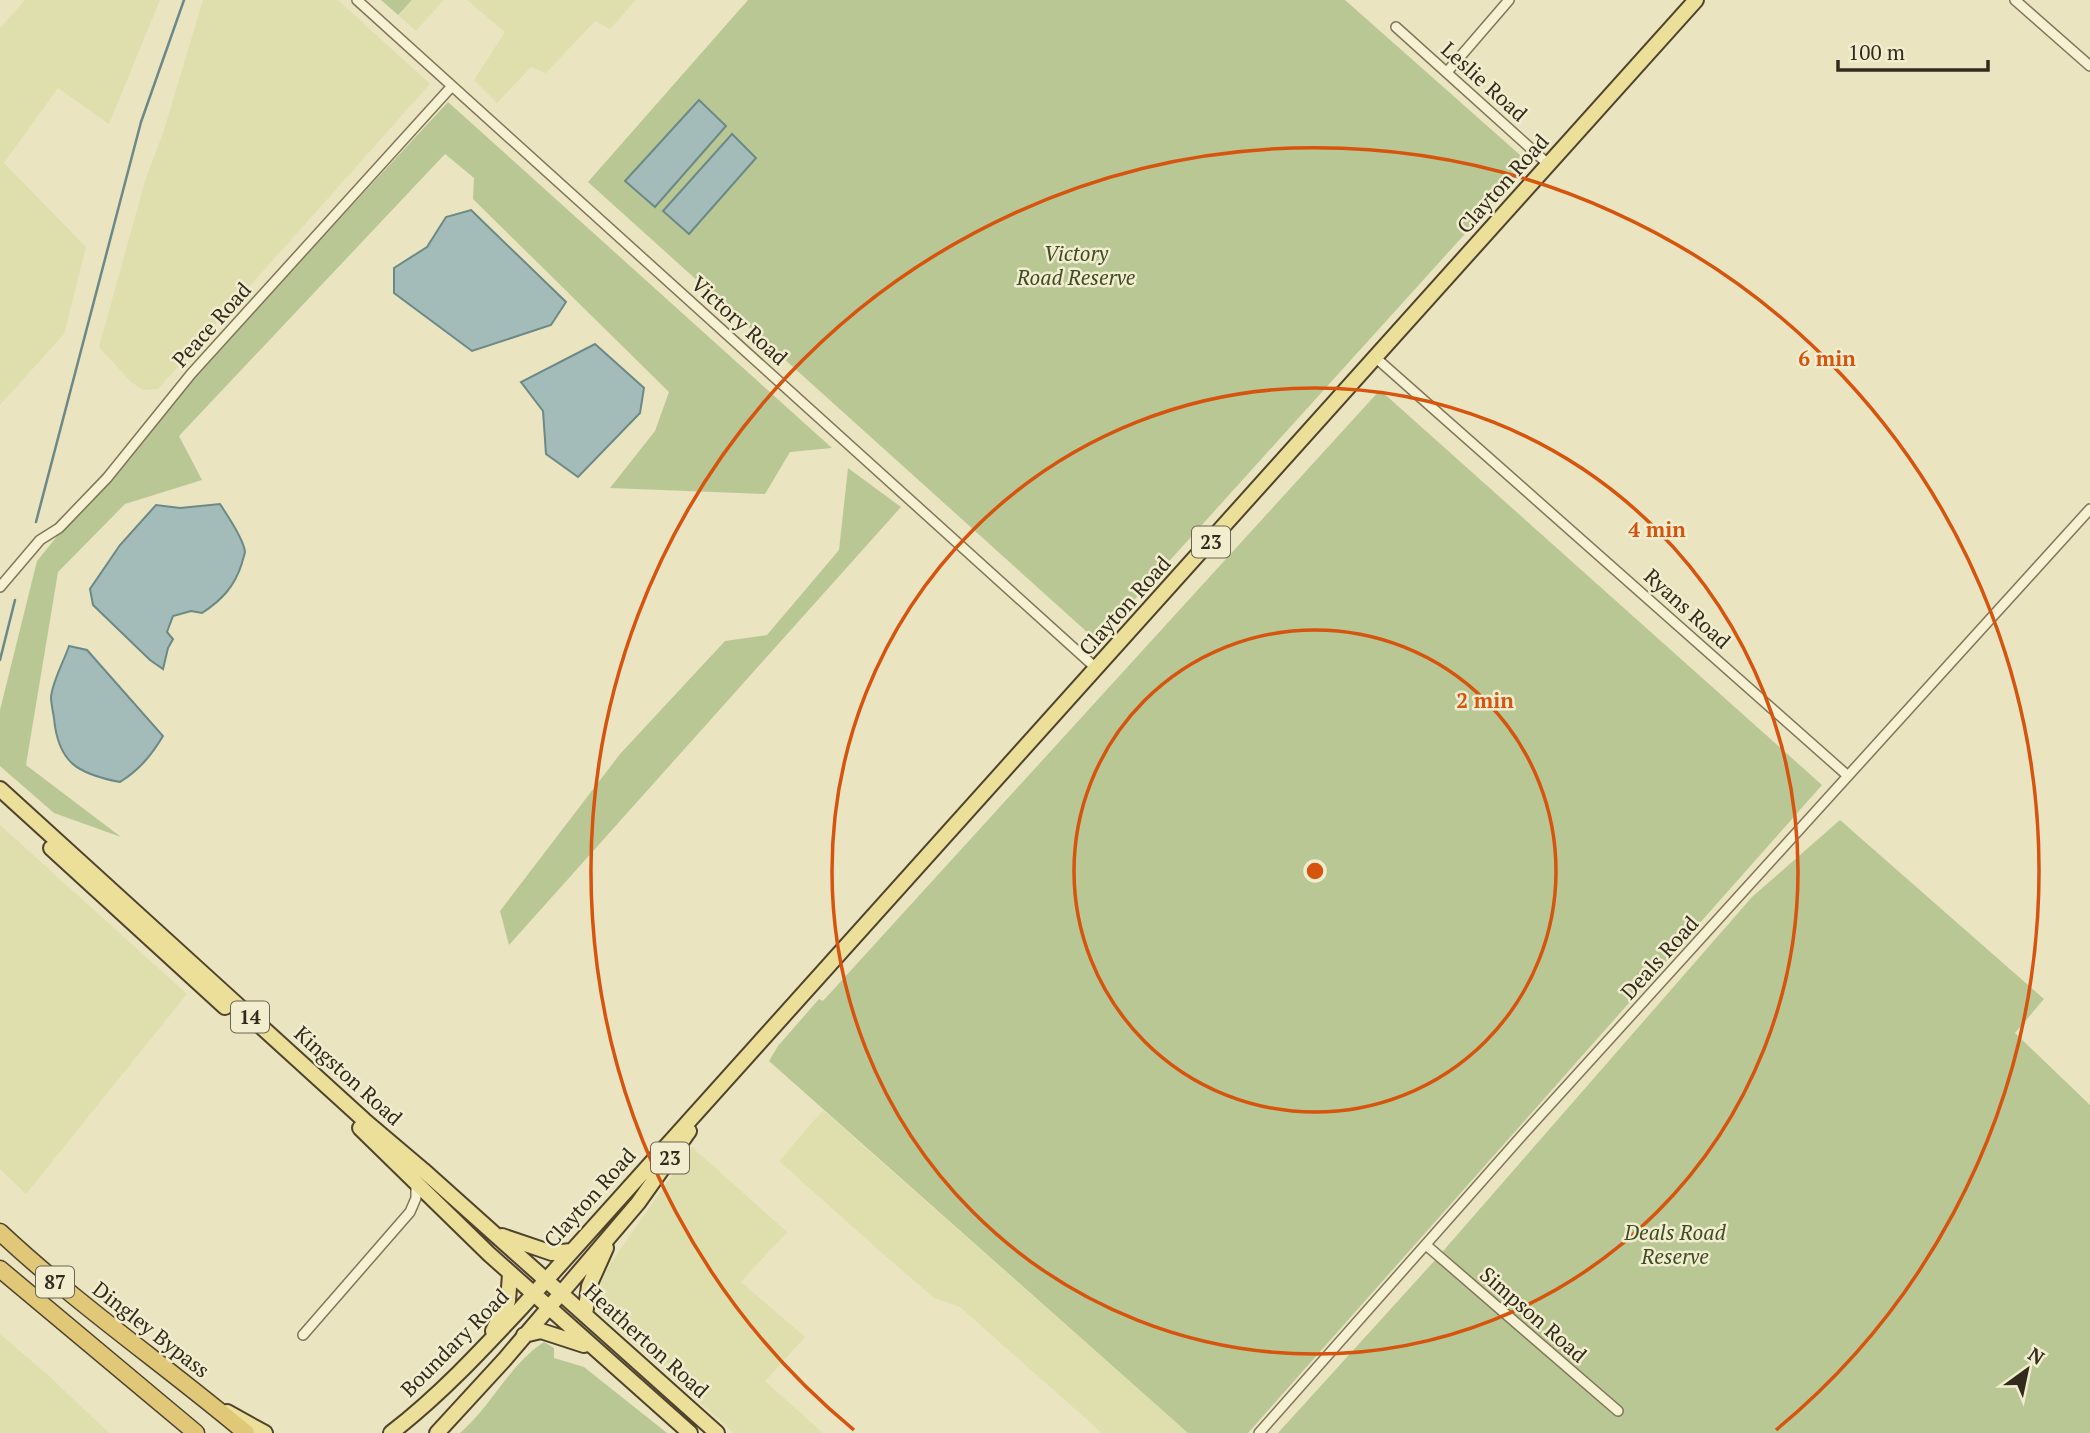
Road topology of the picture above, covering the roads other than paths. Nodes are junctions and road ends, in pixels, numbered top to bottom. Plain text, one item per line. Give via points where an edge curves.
1 (357, 0) edge
2 (1509, 0) edge
3 (1696, 0) edge
4 (2015, 0) edge
5 (1396, 27) dead end
6 (2090, 66) edge
7 (1447, 72) junction
8 (452, 86) junction
9 (1548, 164) junction
10 (1376, 358) junction
11 (2090, 509) edge
12 (0, 587) edge
13 (1097, 668) junction
14 (1848, 776) junction
15 (0, 789) edge
16 (0, 801) edge
17 (725, 1084) junction
18 (416, 1181) junction
19 (443, 1209) junction
20 (609, 1209) junction
21 (410, 1212) junction
22 (618, 1226) junction
23 (488, 1229) junction
24 (0, 1232) edge
25 (1426, 1245) junction
26 (571, 1251) junction
27 (0, 1269) edge
28 (510, 1274) junction
29 (546, 1280) junction
30 (560, 1292) junction
31 (533, 1294) junction
32 (547, 1307) junction
33 (585, 1315) junction
34 (303, 1335) dead end
35 (523, 1335) junction
36 (483, 1349) junction
37 (606, 1359) junction
38 (216, 1407) junction
39 (1618, 1411) dead end
40 (196, 1433) edge
41 (246, 1433) edge
42 (265, 1433) edge
43 (391, 1433) edge
44 (437, 1433) edge
45 (690, 1433) edge
46 (717, 1433) edge
47 (1259, 1433) edge

1 - 8 street, Victory Road
2 - 7 street
3 - 9 main road, Clayton Road / 23
4 - 6 street
5 - 7 street, Leslie Road
7 - 9 street, Leslie Road
8 - 12 street, Peace Road via 191,374 107,478 59,528 40,540
8 - 13 street, Victory Road
9 - 10 main road, Clayton Road / 23
10 - 13 main road, Clayton Road / 23
10 - 14 street, Ryans Road
11 - 14 street, Deals Road
13 - 17 main road, Clayton Road / 23
14 - 25 street, Deals Road
15 - 23 main road, Kingston Road / 14
16 - 18 main road, Kingston Road / 14
17 - 20 main road, Clayton Road / 23
17 - 22 main road, Clayton Road / 23
18 - 19 main road, Kingston Road / 14
18 - 21 street
19 - 21 street via 425,1206
19 - 28 main road, Kingston Road / 14
20 - 22 main road
20 - 26 main road, Clayton Road / 23
21 - 34 street
22 - 30 main road, Clayton Road / 23
22 - 33 main road via 589,1286
23 - 26 main road via 545,1251
23 - 29 main road, Kingston Road / 14
24 - 38 highway, Dingley Bypass / 87 via 103,1321
25 - 39 street, Simpson Road
25 - 47 street, Deals Road
26 - 29 main road, Clayton Road / 23
27 - 40 highway, 87
28 - 31 main road, Kingston Road / 14
28 - 36 main road via 508,1301
29 - 30 main road, Heatherton Road / 14
29 - 31 main road, Boundary Road / 23
30 - 32 main road, Boundary Road / 23
30 - 33 main road, Heatherton Road / 14
31 - 32 main road, Heatherton Road / 14
31 - 36 main road, Boundary Road / 23
32 - 35 main road, Boundary Road / 23
32 - 37 main road, Heatherton Road / 14
33 - 46 main road, Heatherton Road / 14
35 - 37 main road via 536,1331 554,1334
35 - 44 main road, Boundary Road / 23
36 - 43 main road, Boundary Road / 23
37 - 45 main road, Heatherton Road / 14
38 - 41 highway, Dingley Bypass / 87
38 - 42 main road

